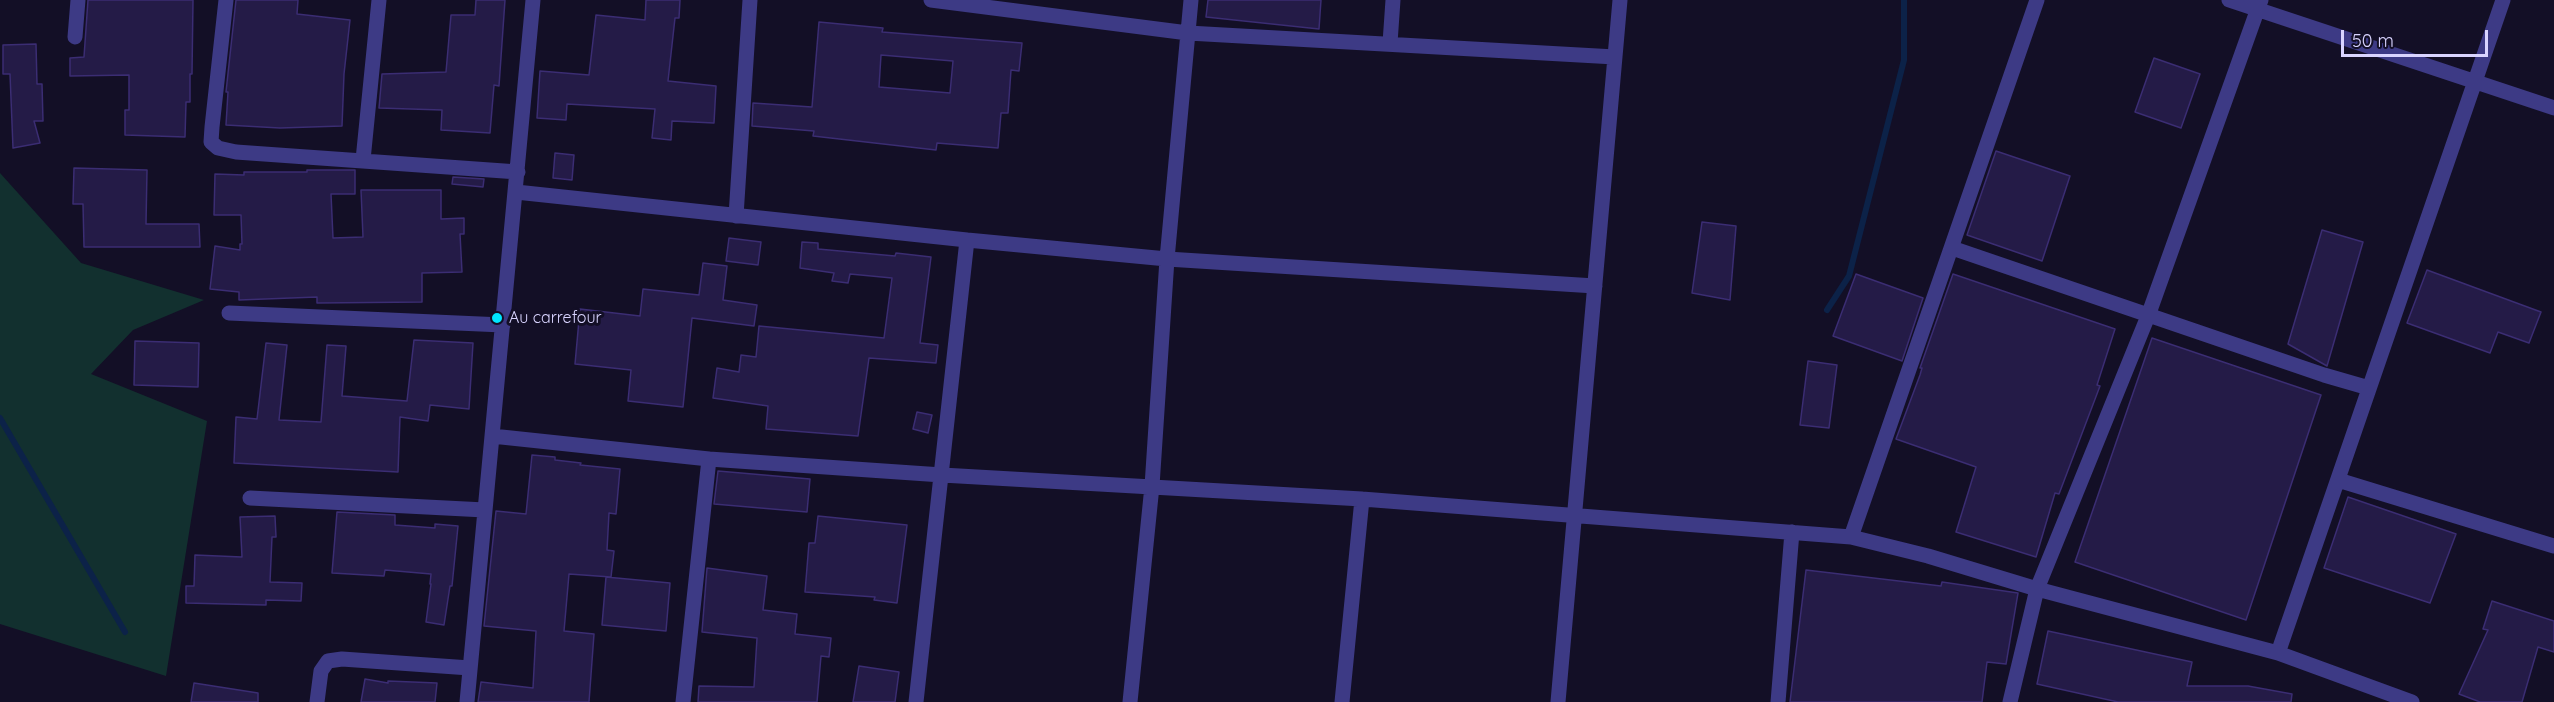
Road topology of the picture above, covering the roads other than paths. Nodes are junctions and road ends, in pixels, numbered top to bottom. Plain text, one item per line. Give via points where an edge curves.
1 (78, 0) edge
2 (226, 0) edge
3 (379, 0) edge
4 (533, 0) edge
5 (750, 0) edge
6 (931, 0) edge
7 (1191, 0) edge
8 (1393, 0) edge
9 (1620, 0) edge
10 (2037, 0) edge
11 (2229, 0) edge
12 (2503, 0) edge
13 (2259, 5) edge
14 (1188, 33) junction
15 (75, 37) dead end
16 (1390, 44) junction
17 (1616, 57) junction
18 (2475, 81) junction
19 (2554, 108) edge
20 (363, 159) junction
21 (518, 172) junction
22 (516, 192) junction
23 (736, 216) junction
24 (967, 240) junction
25 (1952, 248) junction
26 (1167, 259) junction
27 (1595, 286) junction
28 (229, 313) dead end
29 (2148, 316) junction
30 (503, 325) junction
31 (2369, 388) junction
32 (492, 436) junction
33 (709, 459) junction
34 (942, 475) junction
35 (2338, 480) junction
36 (1152, 486) junction
37 (250, 498) dead end
38 (1362, 499) junction
39 (485, 510) junction
40 (1575, 514) junction
41 (1792, 532) junction
42 (1851, 537) junction
43 (2554, 546) edge
44 (2037, 589) junction
45 (2278, 653) junction
46 (470, 668) junction
47 (317, 702) edge
48 (467, 702) edge
49 (683, 702) edge
50 (916, 702) edge
51 (1130, 702) edge
52 (1342, 702) edge
53 (1558, 702) edge
54 (1778, 702) edge
55 (2010, 702) edge
56 (2412, 702) edge

1 - 15 street
2 - 20 street via 211,142 236,152
3 - 20 street
4 - 21 street
5 - 23 street
6 - 14 street
7 - 14 street
8 - 16 street
9 - 17 street
10 - 25 street
11 - 13 street
12 - 18 street
13 - 18 street
13 - 29 street
14 - 16 street
14 - 26 street
16 - 17 street
17 - 27 street
18 - 19 street
18 - 31 street
20 - 21 street
21 - 22 street
22 - 23 street
22 - 30 street
23 - 24 street
24 - 26 street
24 - 34 street
25 - 29 street
25 - 42 street
26 - 27 street
26 - 36 street
27 - 40 street
28 - 30 street
29 - 31 street
29 - 44 street
30 - 32 street
31 - 35 street
32 - 33 street
32 - 39 street
33 - 34 street
33 - 49 street
34 - 36 street
34 - 50 street
35 - 43 street
35 - 45 street
36 - 38 street
36 - 51 street
37 - 39 street
38 - 40 street
38 - 52 street
39 - 46 street
40 - 41 street
40 - 53 street
41 - 42 street
41 - 54 street
42 - 44 street
44 - 45 street
44 - 55 street
45 - 56 street
46 - 47 street via 342,659 328,662 321,671
46 - 48 street

